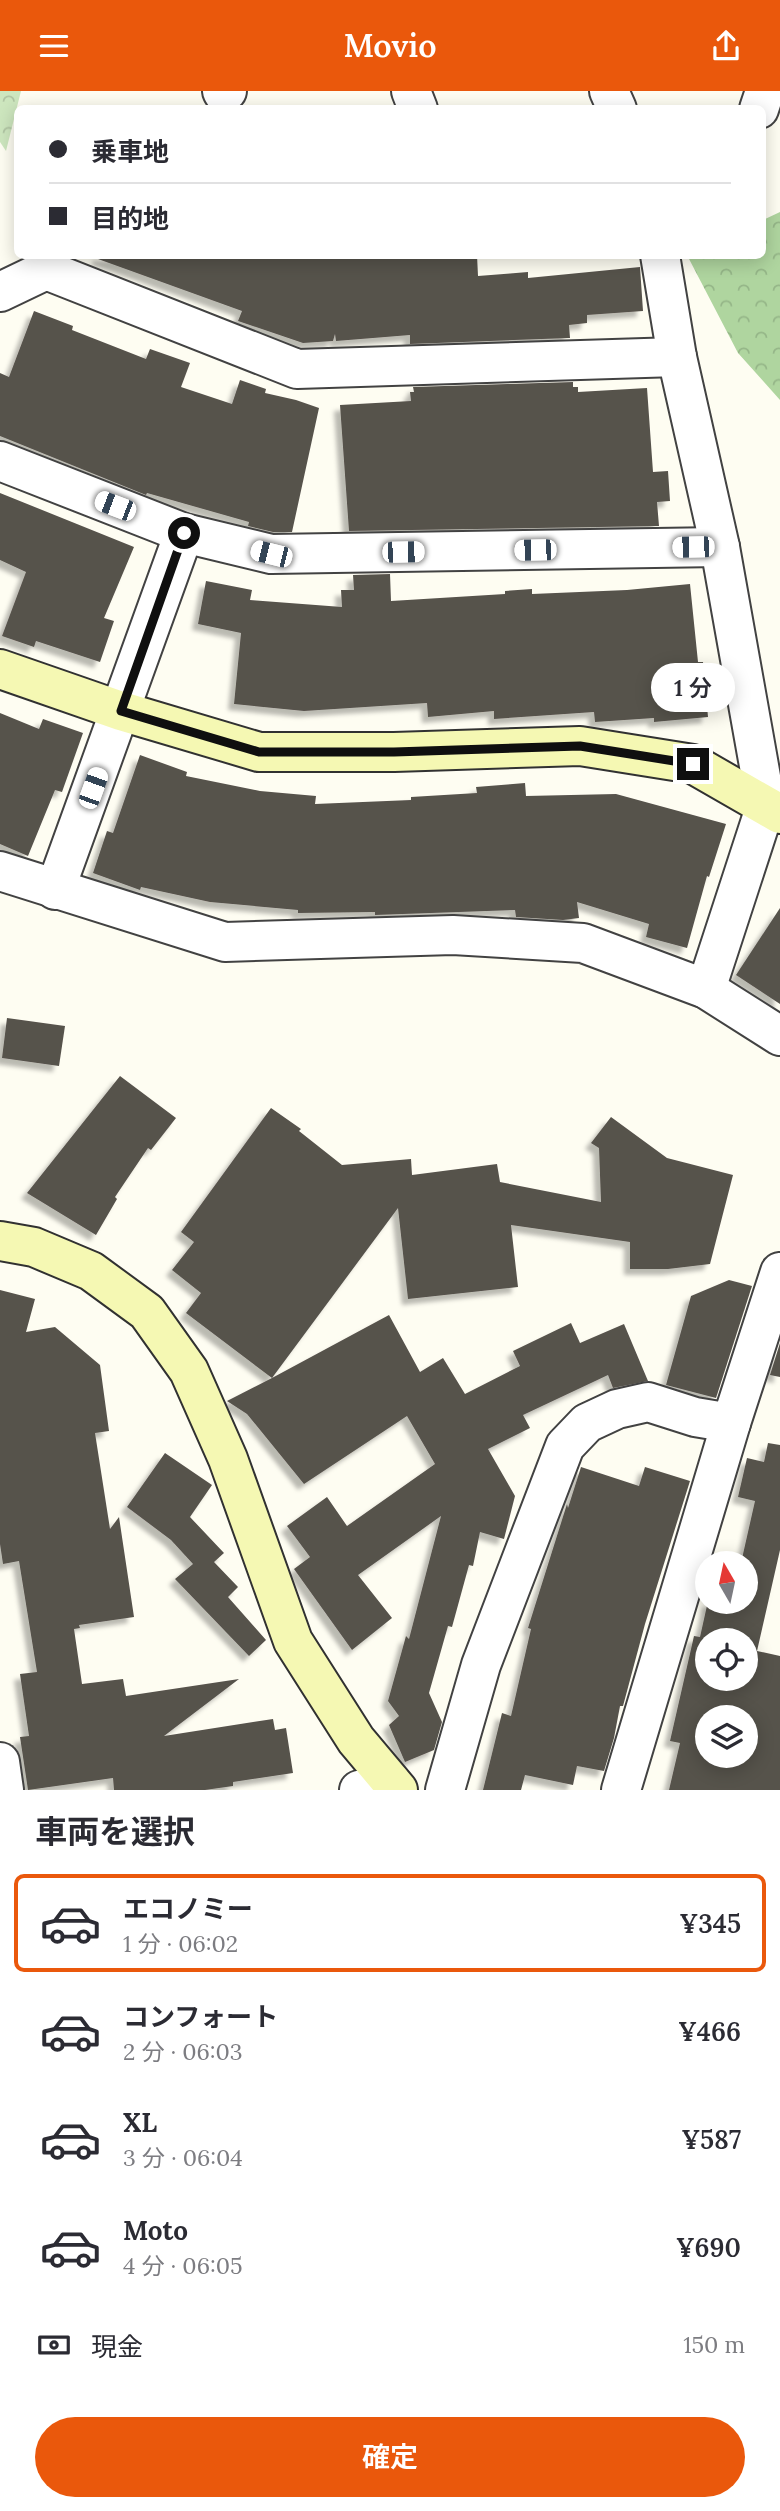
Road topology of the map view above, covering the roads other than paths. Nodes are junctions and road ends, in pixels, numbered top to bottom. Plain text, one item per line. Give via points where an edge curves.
1 (661, 259) edge
2 (0, 292) edge
3 (677, 357) junction
4 (0, 461) edge
5 (184, 533) junction
6 (720, 547) junction
7 (0, 669) edge
8 (121, 711) junction
9 (773, 809) edge
10 (0, 871) edge
11 (55, 890) junction
12 (706, 989) junction
13 (780, 1036) edge
14 (0, 1241) edge
15 (780, 1272) edge
16 (732, 1423) junction
17 (0, 1762) edge
18 (383, 1788) edge
19 (4, 1790) edge
20 (445, 1790) edge
21 (621, 1790) edge

1 - 3 street
2 - 3 street via 46,270 297,369
3 - 6 street
4 - 5 street
5 - 6 street via 271,554
5 - 8 street
6 - 9 street
7 - 8 street
8 - 9 street via 259,752 580,746 693,764
8 - 11 street
9 - 12 street
10 - 11 street
11 - 12 street via 225,942 453,935 583,943
12 - 13 street
14 - 18 street via 34,1247 91,1271 147,1312 189,1371 223,1447 293,1641
15 - 16 street
16 - 20 street via 648,1402 587,1423 565,1446 481,1665
16 - 21 street
17 - 19 street

